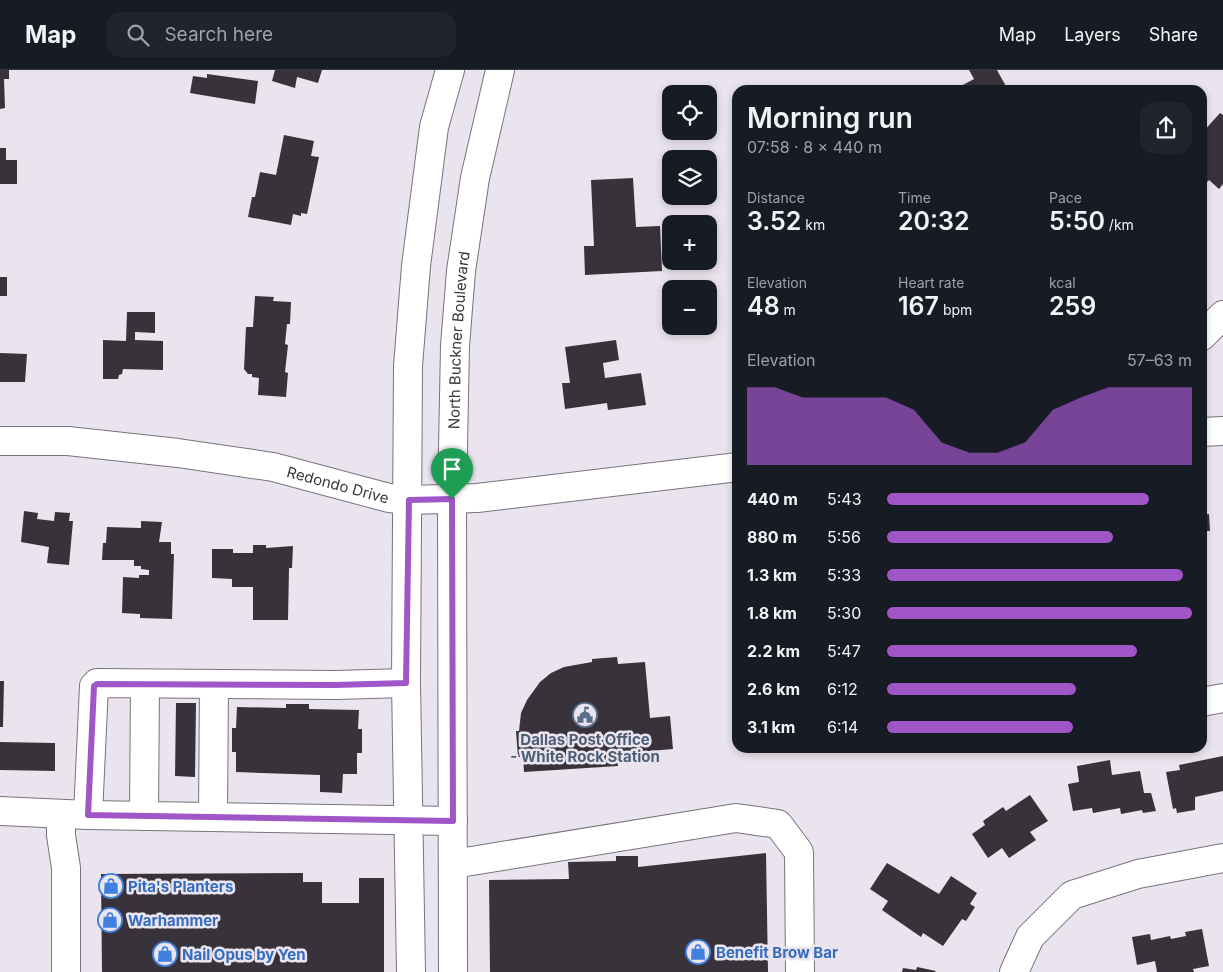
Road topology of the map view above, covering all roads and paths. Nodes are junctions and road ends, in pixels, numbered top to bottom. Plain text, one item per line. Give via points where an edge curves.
1 (450, 70) edge
2 (500, 70) edge
3 (1223, 315) edge
4 (1207, 331) edge
5 (1223, 431) edge
6 (1207, 432) edge
7 (0, 441) edge
8 (732, 468) edge
9 (452, 499) junction
10 (409, 500) junction
11 (406, 683) junction
12 (146, 684) junction
13 (214, 684) junction
14 (1223, 698) edge
15 (1207, 701) edge
16 (0, 811) edge
17 (61, 814) junction
18 (88, 815) junction
19 (144, 816) junction
20 (213, 817) junction
21 (408, 821) junction
22 (453, 821) junction
23 (1223, 858) edge
24 (453, 864) junction
25 (66, 972) edge
26 (411, 972) edge
27 (453, 972) edge
28 (800, 972) edge
29 (1014, 972) edge

1 - 10 main road via 434,127 416,266 408,366
2 - 9 main road, North Buckner Boulevard via 475,178 462,272 454,346
3 - 4 main road
5 - 6 main road
7 - 10 main road, Redondo Drive via 68,441 264,466 389,498
8 - 9 main road, Redondo Drive
9 - 10 main road, Redondo Drive
9 - 22 main road, North Buckner Boulevard
10 - 11 main road
11 - 13 main road
11 - 21 main road
12 - 13 main road
12 - 18 main road via 94,686
12 - 19 main road
13 - 20 main road
14 - 15 main road
16 - 17 main road
17 - 18 main road
17 - 25 main road via 66,868
18 - 19 main road
19 - 20 main road
20 - 21 main road
21 - 22 main road
21 - 26 main road
22 - 24 main road, North Buckner Boulevard
23 - 29 main road via 1138,874 1072,895 1030,937
24 - 27 main road, North Buckner Boulevard
24 - 28 main road via 736,818 778,824 800,852

